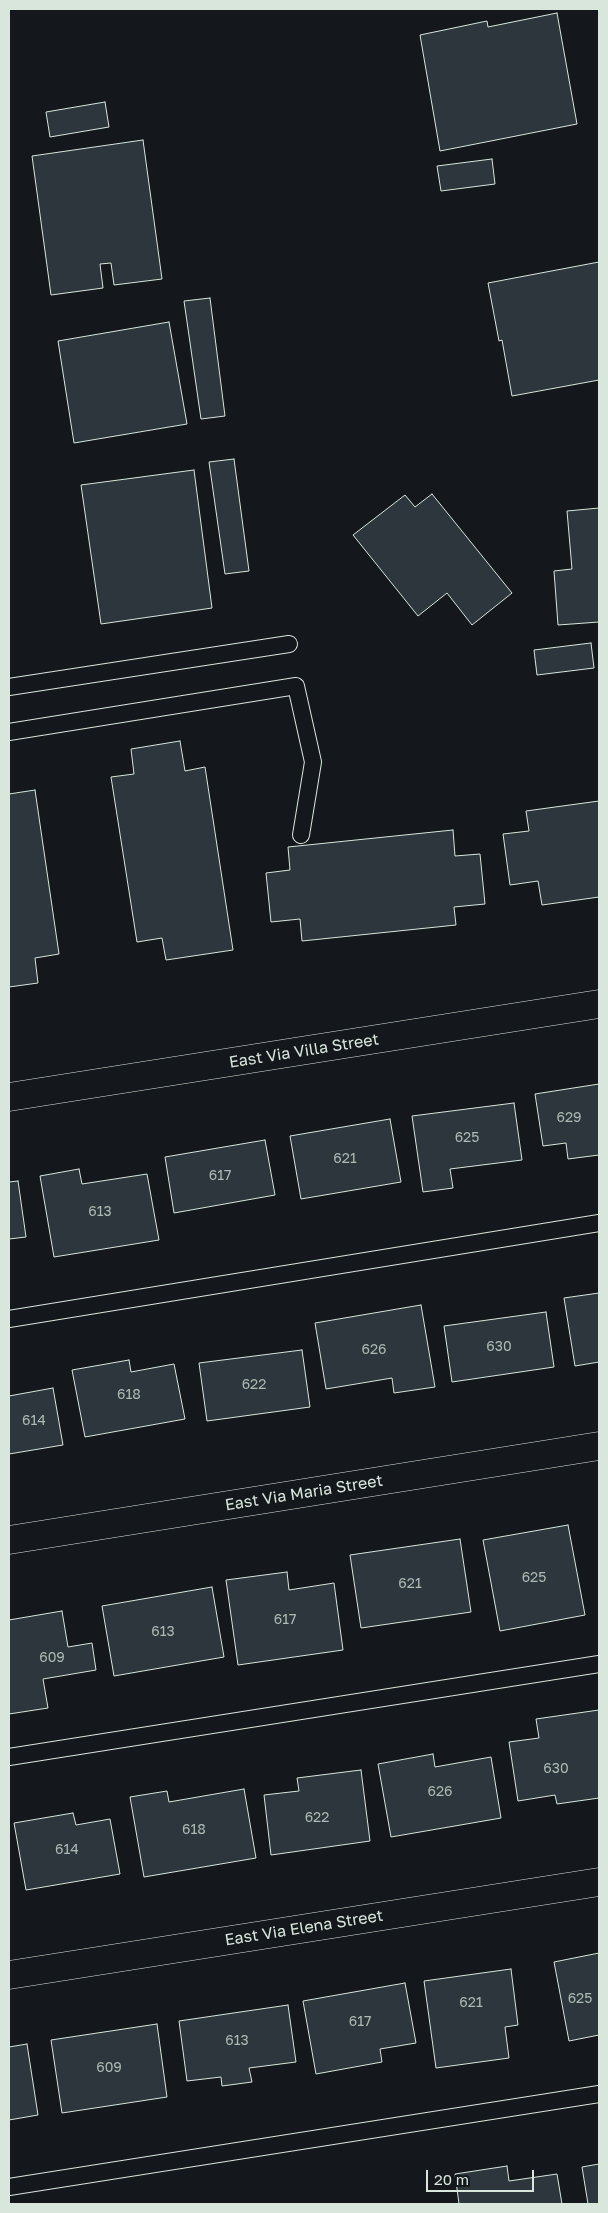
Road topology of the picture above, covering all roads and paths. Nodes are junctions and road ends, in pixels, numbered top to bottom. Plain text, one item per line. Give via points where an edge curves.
1 (290, 644) dead end
2 (9, 687) edge
3 (9, 732) edge
4 (301, 834) dead end
5 (599, 1004) edge
6 (9, 1098) edge
7 (599, 1224) edge
8 (9, 1319) edge
9 (599, 1446) edge
10 (9, 1540) edge
11 (599, 1664) edge
12 (9, 1757) edge
13 (599, 1882) edge
14 (9, 1975) edge
15 (599, 2094) edge
16 (9, 2187) edge

1 - 2 lane
3 - 4 lane via 296,686 313,762
5 - 6 street, East Via Villa Street
7 - 8 lane
9 - 10 street, East Via Maria Street
11 - 12 lane
13 - 14 street, East Via Elena Street
15 - 16 lane

